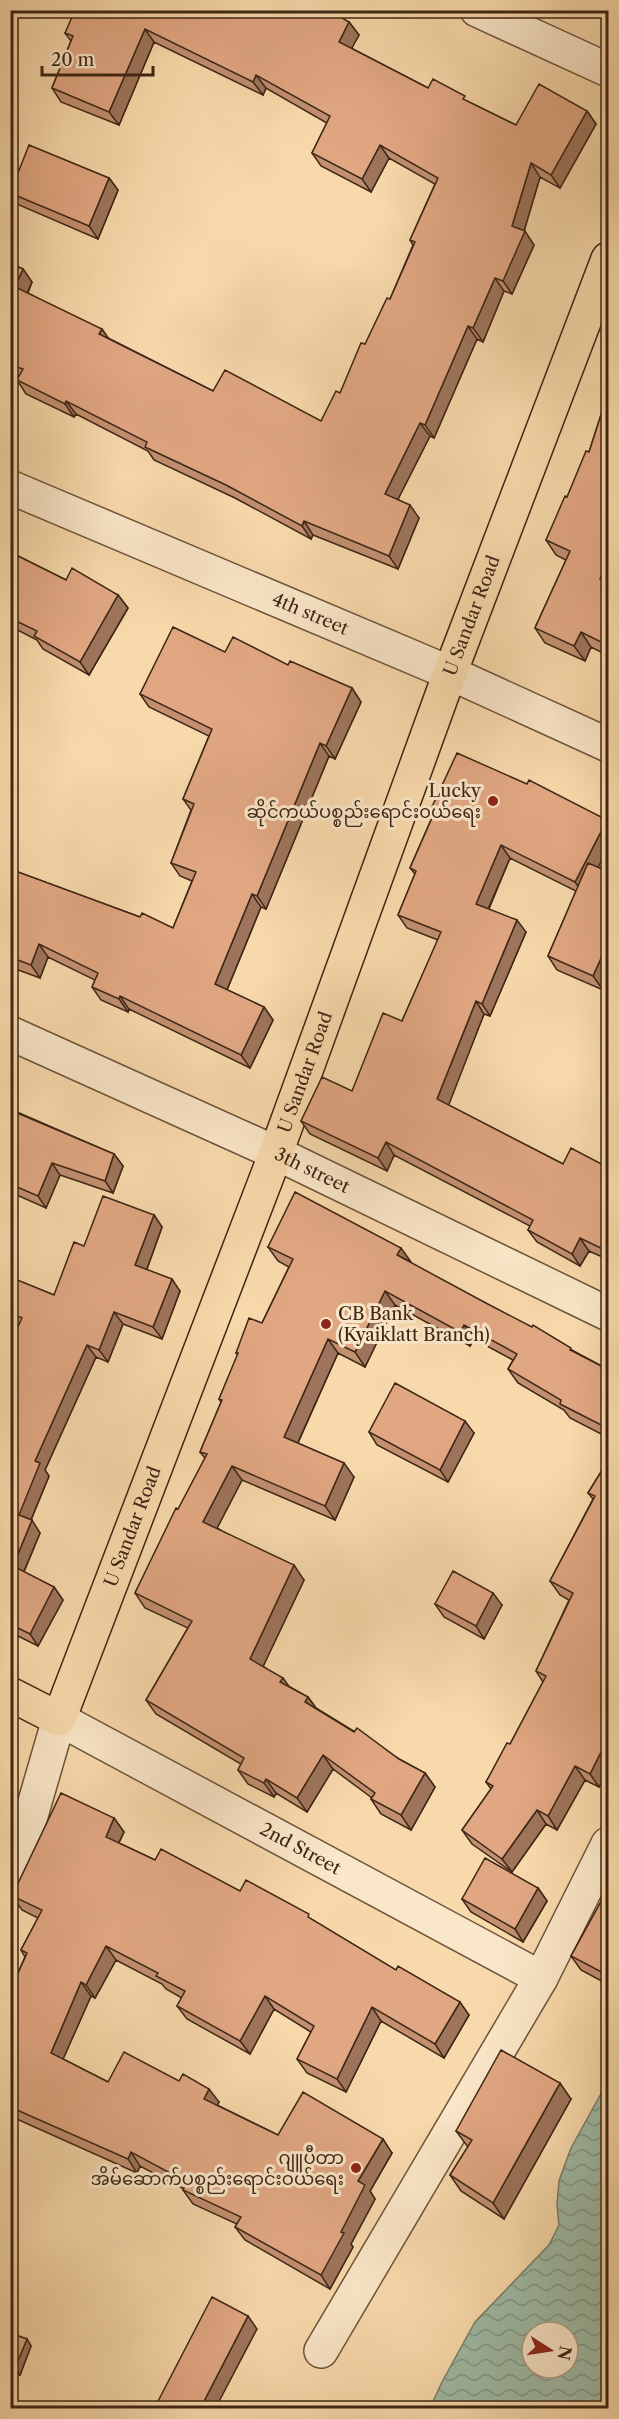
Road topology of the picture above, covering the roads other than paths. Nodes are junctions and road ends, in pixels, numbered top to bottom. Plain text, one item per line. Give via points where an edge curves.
1 (477, 10) edge
2 (609, 70) edge
3 (609, 259) edge
4 (10, 487) edge
5 (450, 673) junction
6 (609, 745) edge
7 (10, 1033) edge
8 (276, 1153) junction
9 (609, 1314) edge
10 (10, 1694) edge
11 (59, 1719) junction
12 (609, 1844) edge
13 (10, 1888) edge
14 (541, 1978) junction
15 (321, 2351) dead end

1 - 2 street
3 - 5 main road, U Sandar Road
4 - 5 street, 4th street
5 - 6 street, 4th street
5 - 8 main road, U Sandar Road
7 - 8 street, 3th street
8 - 9 street, 3th street
8 - 11 main road, U Sandar Road
10 - 11 main road
11 - 13 street, U Sandar Road
11 - 14 street, 2nd Street
12 - 14 street
14 - 15 street

